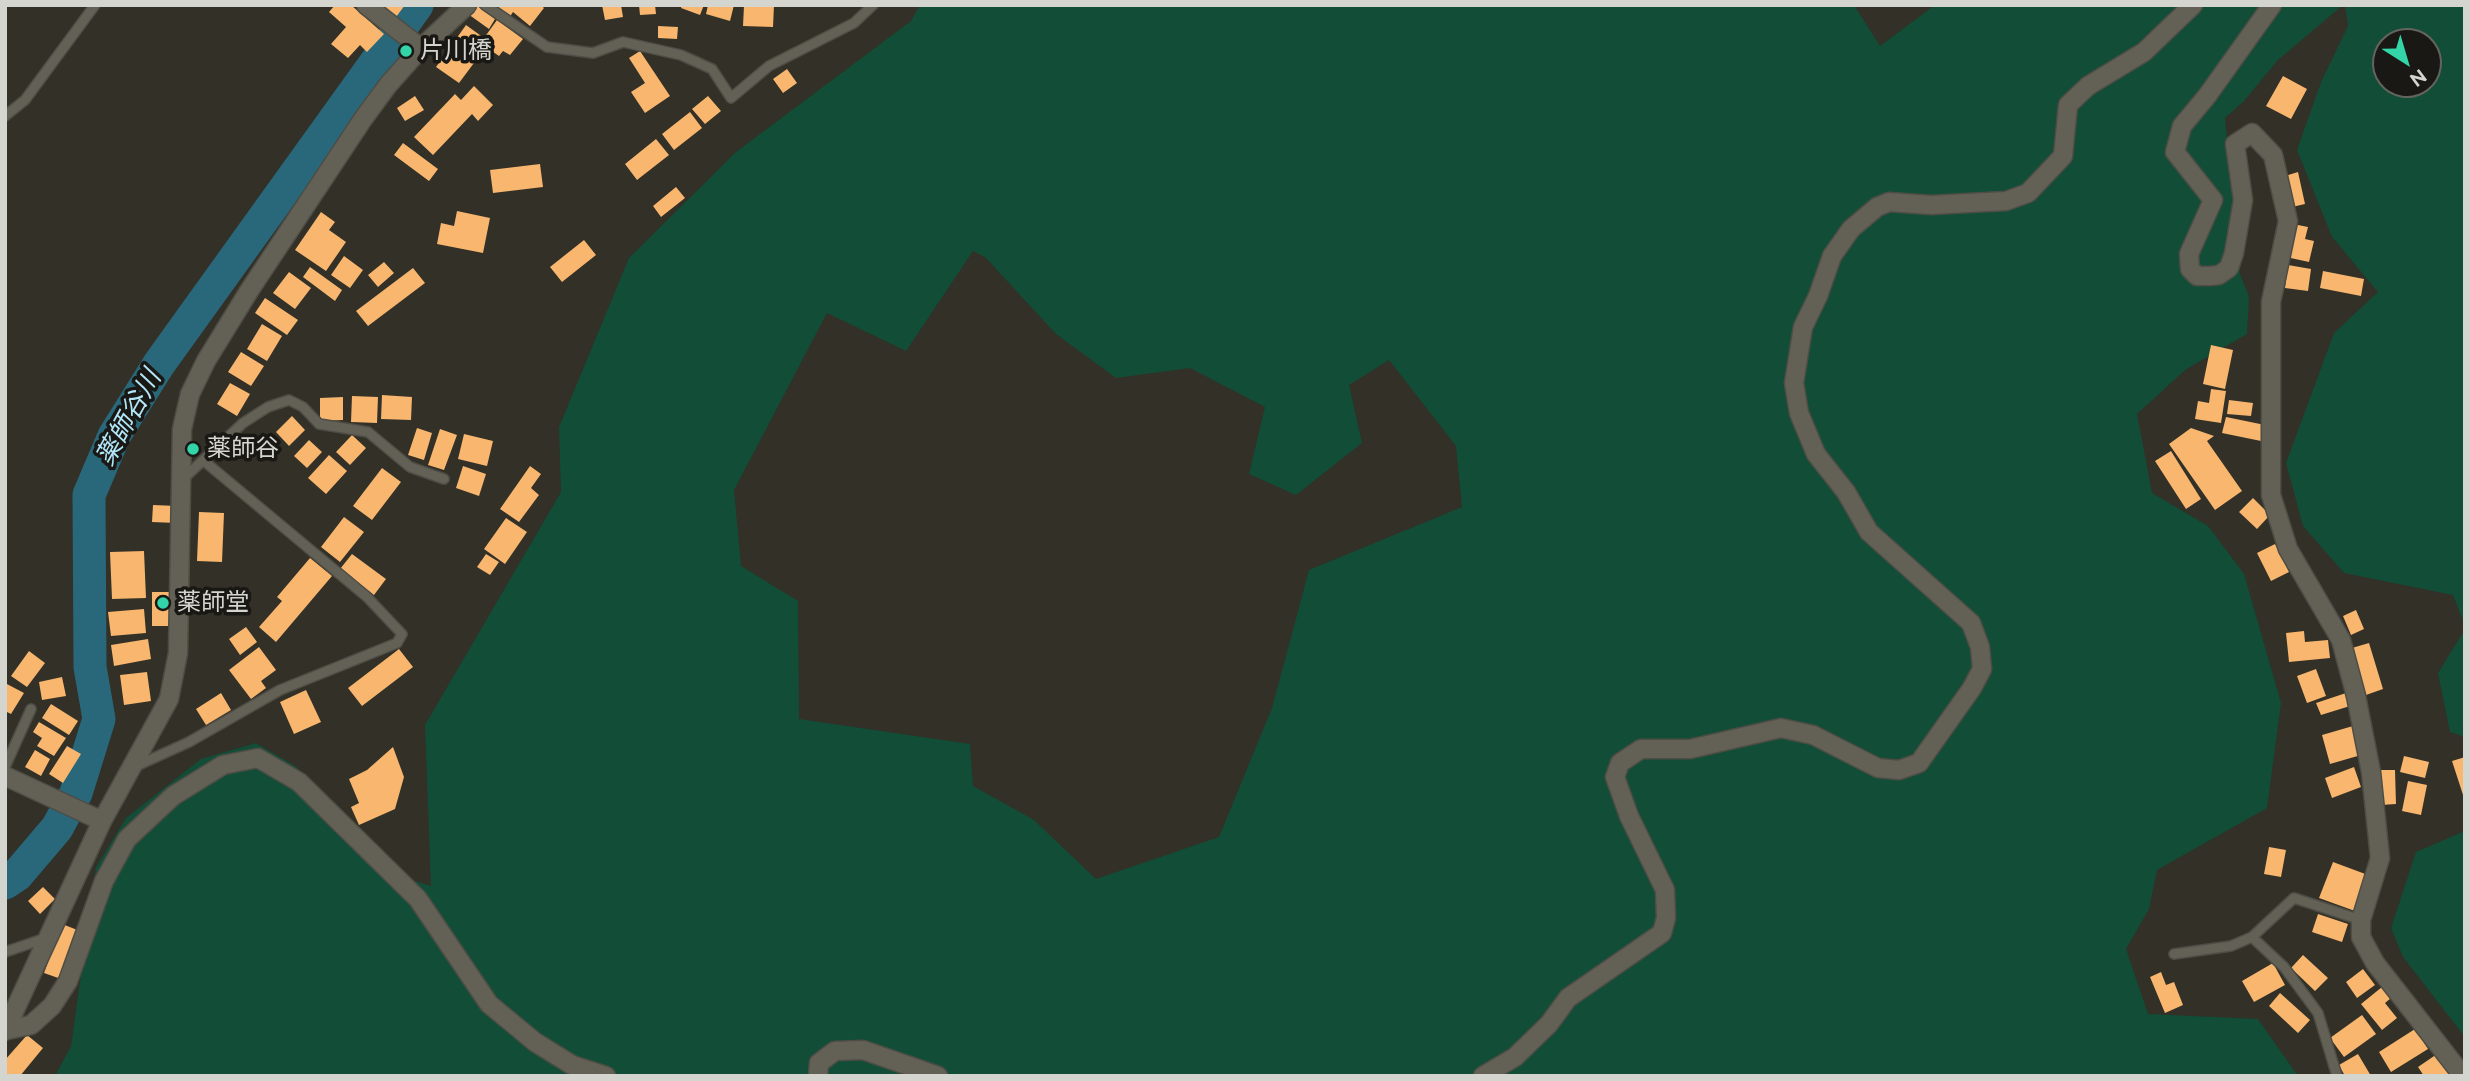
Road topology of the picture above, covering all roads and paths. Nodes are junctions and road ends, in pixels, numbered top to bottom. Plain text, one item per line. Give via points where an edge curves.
1 (95, 5) edge
2 (366, 5) edge
3 (467, 5) edge
4 (485, 5) edge
5 (873, 5) edge
6 (2193, 5) edge
7 (2272, 5) edge
8 (416, 45) junction
9 (5, 116) edge
10 (204, 461) junction
11 (444, 479) dead end
12 (181, 480) junction
13 (31, 709) dead end
14 (5, 767) edge
15 (133, 767) junction
16 (5, 776) edge
17 (96, 818) junction
18 (2361, 920) junction
19 (2252, 937) junction
20 (46, 938) junction
21 (5, 952) edge
22 (2174, 954) dead end
23 (6, 1031) edge
24 (606, 1076) edge
25 (818, 1076) edge
26 (938, 1076) edge
27 (1483, 1076) edge
28 (2337, 1076) edge
29 (2463, 1076) edge

1 - 9 lane via 25,100
2 - 8 street
3 - 8 street
4 - 5 lane via 547,47 593,53 623,42 681,55 712,69 731,98 769,66 854,23
6 - 27 street via 2144,52 2088,86 2068,105 2063,156 2028,193 2006,201 1889,202 1877,207 1851,229 1832,256 1803,327 1794,383 1799,414 1816,453 1869,532 1971,623 1982,669 1972,688 1919,763 1899,770 1878,768 1813,735 1781,728 1690,749 1641,749 1620,763 1615,777 1665,890 1662,933 1568,998 1515,1057
7 - 18 street via 2182,126 2175,152 2213,200 2189,254 2190,269 2197,276 2219,275 2229,268 2243,200 2235,144 2252,133 2273,155 2285,204 2288,221 2271,302 2271,495 2288,549 2341,640 2356,696 2371,772 2380,858
8 - 12 street via 206,361 190,394 182,429
10 - 11 lane via 243,423 289,400 319,424 368,432 410,467
10 - 12 lane
10 - 15 lane via 367,597 402,634 397,643 279,691 189,742
12 - 15 street via 178,653 169,699
13 - 14 lane
15 - 17 street
16 - 17 street
17 - 20 street
18 - 19 lane via 2294,898
18 - 29 street via 2361,937 2375,963
19 - 22 lane via 2231,946
19 - 28 lane via 2284,967 2318,1013
20 - 21 lane
20 - 23 street
23 - 24 street via 31,1025 68,981 104,881 127,839 173,796 223,765 258,758 299,782 418,900 489,1004 572,1065
25 - 26 street via 819,1063 835,1051 863,1050

